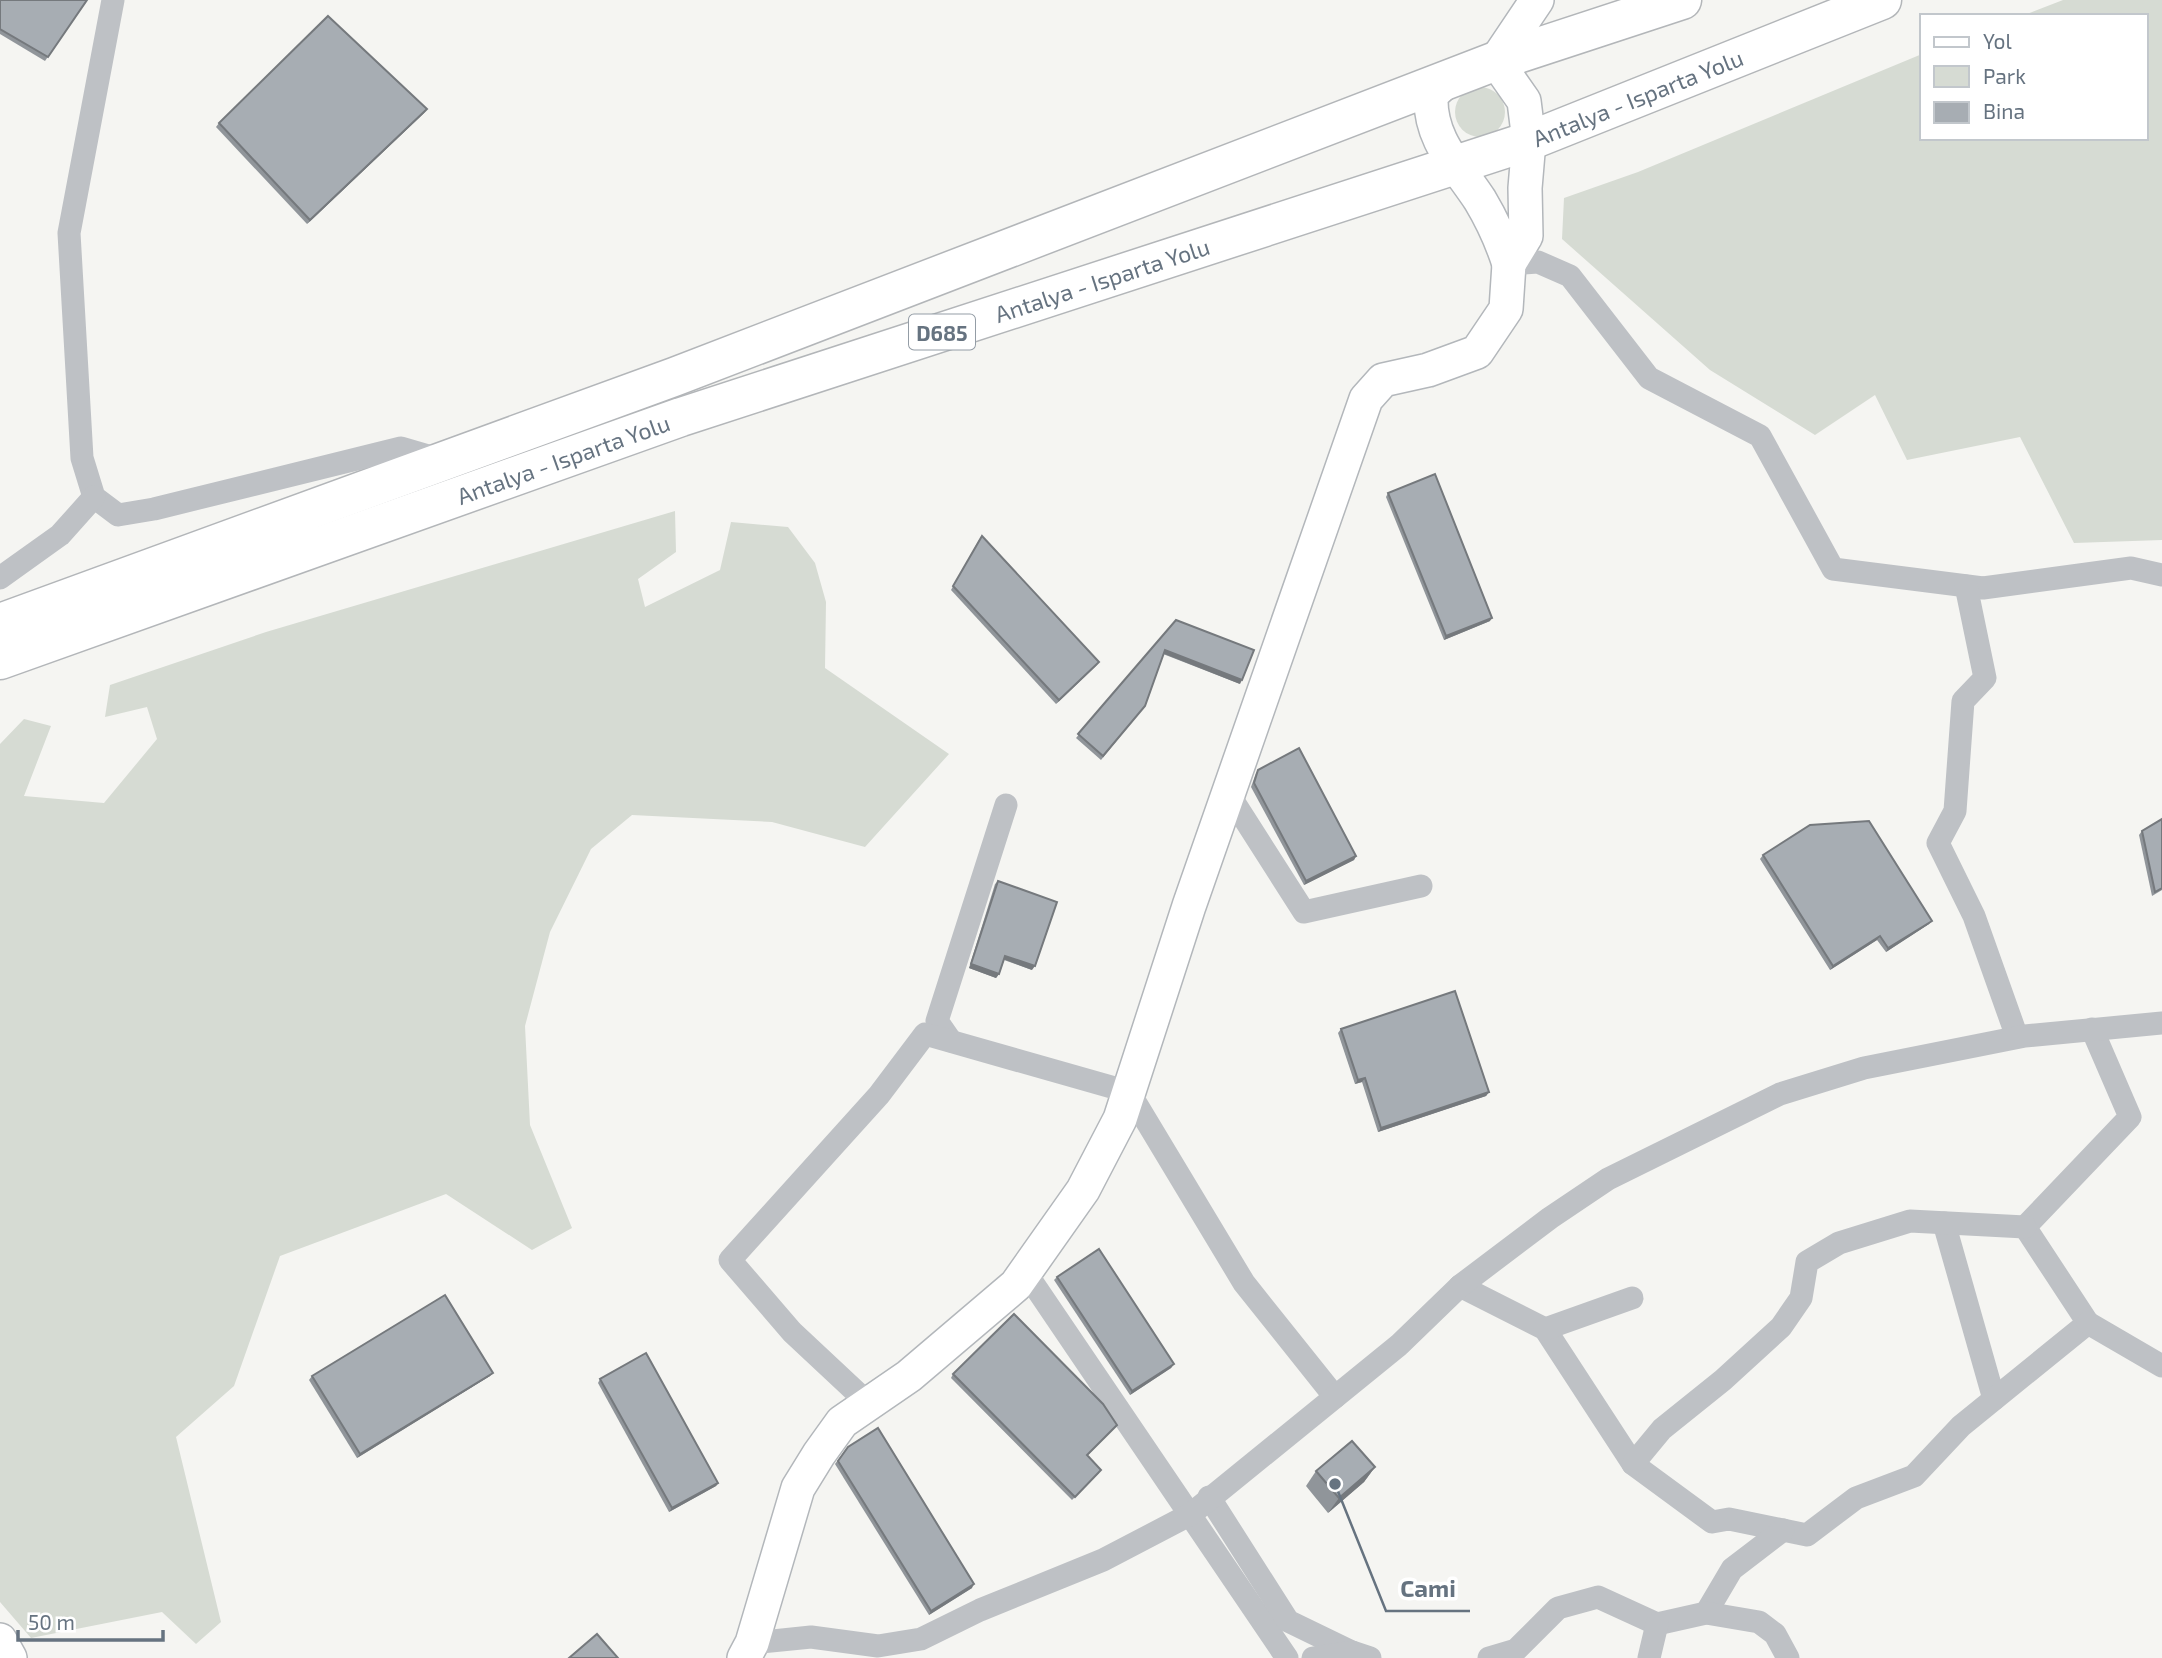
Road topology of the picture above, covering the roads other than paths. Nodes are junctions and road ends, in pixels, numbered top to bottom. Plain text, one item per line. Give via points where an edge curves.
1 (113, 0) edge
2 (1537, 0) edge
3 (1682, 0) edge
4 (1882, 0) edge
5 (1496, 61) junction
6 (1447, 80) junction
7 (1529, 141) junction
8 (1454, 164) junction
9 (1509, 264) junction
10 (444, 461) junction
11 (94, 497) junction
12 (2162, 575) edge
13 (0, 578) edge
14 (1966, 586) junction
15 (0, 623) edge
16 (0, 660) edge
17 (1228, 793) junction
18 (1006, 805) dead end
19 (1421, 886) dead end
20 (2162, 1023) edge
21 (2092, 1029) junction
22 (2017, 1037) junction
23 (951, 1041) junction
24 (1129, 1092) junction
25 (1944, 1223) junction
26 (2025, 1227) junction
27 (1026, 1273) junction
28 (1460, 1286) junction
29 (1632, 1298) dead end
30 (2088, 1323) junction
31 (1545, 1329) junction
32 (2162, 1366) edge
33 (1335, 1397) junction
34 (1994, 1399) junction
35 (869, 1404) junction
36 (1633, 1464) junction
37 (1209, 1497) junction
38 (1191, 1514) junction
39 (1783, 1530) junction
40 (1706, 1613) junction
41 (1657, 1624) junction
42 (0, 1640) edge
43 (748, 1650) edge
44 (1359, 1656) edge
45 (10, 1658) edge
46 (1287, 1658) edge
47 (1313, 1658) edge
48 (1489, 1658) edge
49 (1649, 1658) edge
50 (1788, 1658) edge

1 - 11 street via 69,233 82,458
2 - 5 street
3 - 5 highway, Antalya - Isparta Yolu / D685
4 - 7 highway, Antalya - Isparta Yolu / D685
5 - 6 highway, Antalya - Isparta Yolu / D685
5 - 7 street via 1524,101
6 - 8 street via 1431,95 1430,119
6 - 10 highway, Antalya - Isparta Yolu / D685
7 - 8 highway, Antalya - Isparta Yolu / D685
7 - 9 street via 1527,236
8 - 9 street via 1481,202
8 - 16 highway, Antalya - Isparta Yolu / D685 via 681,418
9 - 14 street via 1538,262 1570,276 1649,378 1760,436 1833,569
9 - 17 street via 1506,309 1477,352 1429,370 1383,380 1366,399
10 - 11 street via 401,448 118,515
10 - 15 highway, Antalya - Isparta Yolu / D685
11 - 13 street via 60,535
12 - 14 street via 2131,568 1983,588
14 - 22 street via 1985,678 1963,701 1955,811 1938,844 1974,916
17 - 19 street via 1304,912
17 - 24 street
18 - 23 street via 937,1021
20 - 21 street
21 - 22 street
21 - 26 street via 2130,1117
22 - 28 street via 1864,1068 1780,1094 1608,1179
23 - 24 street
23 - 35 street via 925,1034 879,1095 730,1260 792,1332
24 - 27 street via 1121,1119 1083,1190
24 - 33 street via 1244,1283
25 - 26 street
25 - 34 street
25 - 36 street via 1910,1221 1839,1243 1807,1262 1801,1298 1781,1327 1662,1429
26 - 30 street
27 - 35 street via 909,1376
27 - 38 street
28 - 31 street
28 - 33 street via 1399,1345
29 - 31 street
30 - 32 street
30 - 34 street
31 - 36 street
33 - 37 street
34 - 39 street via 1914,1476 1856,1498 1807,1535
35 - 43 street via 842,1422 798,1488
36 - 39 street via 1712,1522 1729,1519
37 - 38 street
37 - 44 street via 1288,1621
38 - 43 street via 1103,1560 922,1639 878,1646 811,1637
38 - 46 street
39 - 40 street via 1732,1569
40 - 41 street
40 - 50 street via 1759,1622 1775,1634
41 - 48 street via 1598,1597 1558,1608 1516,1650
41 - 49 street
42 - 45 street
44 - 47 street

